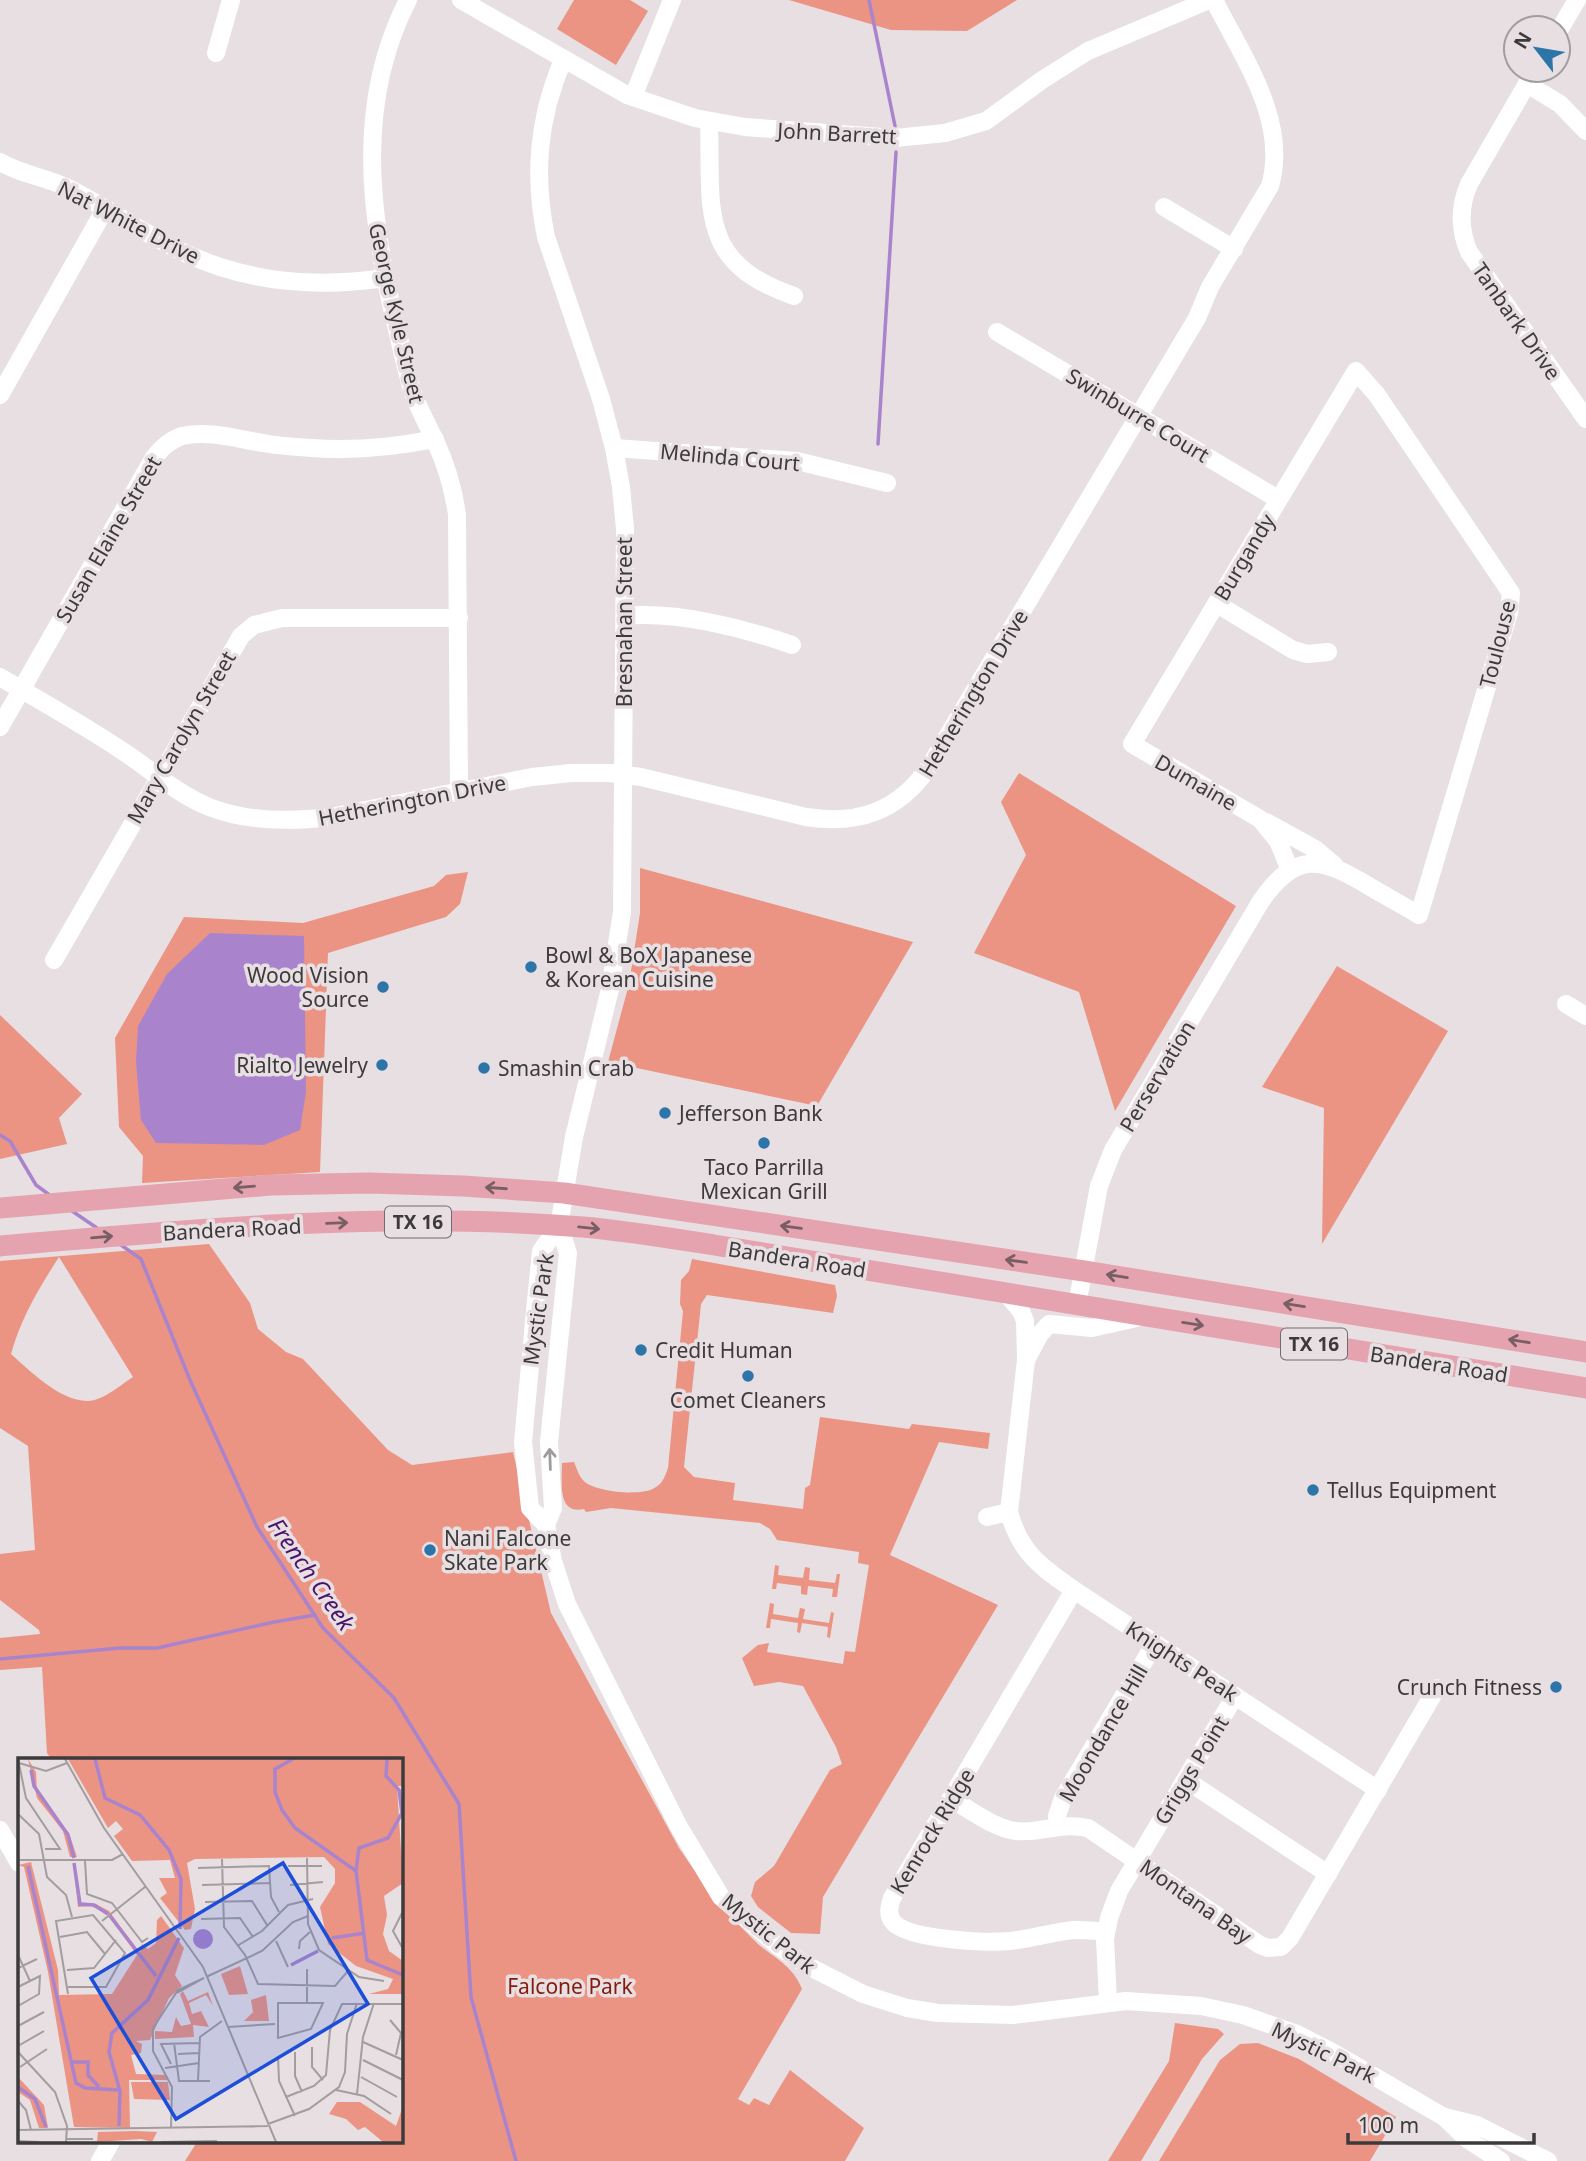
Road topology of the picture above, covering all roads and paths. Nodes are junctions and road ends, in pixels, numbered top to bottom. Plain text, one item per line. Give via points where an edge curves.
1 (231, 0) edge
2 (408, 0) edge
3 (461, 0) edge
4 (672, 0) edge
5 (1211, 0) edge
6 (216, 53) dead end
7 (563, 60) junction
8 (1527, 84) edge
9 (1539, 84) edge
10 (633, 97) junction
11 (709, 121) junction
12 (1586, 131) edge
13 (0, 162) edge
14 (1164, 207) dead end
15 (105, 209) junction
16 (1234, 249) junction
17 (385, 278) junction
18 (794, 296) dead end
19 (997, 332) dead end
20 (1356, 371) joint
21 (0, 395) edge
22 (1139, 416) junction
23 (1586, 419) edge
24 (435, 439) junction
25 (614, 448) junction
26 (887, 483) dead end
27 (1278, 499) junction
28 (1217, 604) junction
29 (625, 616) junction
30 (459, 618) junction
31 (792, 645) dead end
32 (1328, 652) dead end
33 (0, 677) edge
34 (21, 690) junction
35 (0, 727) edge
36 (1132, 744) joint
37 (624, 774) junction
38 (158, 777) junction
39 (459, 792) junction
40 (1260, 819) junction
41 (1337, 867) junction
42 (1290, 870) junction
43 (1419, 915) joint
44 (54, 960) dead end
45 (1566, 1004) dead end
46 (1586, 1016) edge
47 (564, 1193) junction
48 (0, 1208) edge
49 (559, 1226) junction
50 (0, 1246) edge
51 (1084, 1270) junction
52 (1006, 1293) junction
53 (1077, 1305) junction
54 (1144, 1316) junction
55 (1586, 1352) edge
56 (1026, 1360) junction
57 (1586, 1388) edge
58 (1009, 1512) junction
59 (988, 1517) dead end
60 (546, 1525) junction
61 (1074, 1590) junction
62 (1155, 1643) junction
63 (1437, 1688) dead end
64 (1235, 1696) junction
65 (1186, 1780) junction
66 (1378, 1790) junction
67 (951, 1799) junction
68 (1058, 1825) junction
69 (0, 1830) edge
70 (1137, 1860) junction
71 (18, 1861) edge
72 (1328, 1874) junction
73 (1106, 1931) junction
74 (1108, 2002) junction
75 (1444, 2117) junction
76 (110, 2144) edge
77 (100, 2161) edge
78 (1501, 2161) edge
79 (1548, 2161) edge

1 - 6 street
2 - 17 street, George Kyle Street via 390,45 373,130 374,215
3 - 7 street, John Barrett
4 - 10 street
5 - 11 street, John Barrett via 1088,51 986,121 956,131 895,138
5 - 16 street, Hetherington Drive via 1263,97 1275,137 1270,186
7 - 10 street, John Barrett
7 - 25 street, Bresnahan Street via 540,133 540,211
8 - 23 street, Tanbark Drive via 1463,197 1463,239
9 - 12 street
10 - 11 street, John Barrett
11 - 18 street via 716,234 736,265 767,286
13 - 15 street, Nat White Drive via 67,187
14 - 16 street
15 - 17 street, Nat White Drive via 187,254 250,275 316,284
15 - 21 street
16 - 22 street, Hetherington Drive
17 - 24 street, George Kyle Street via 411,387
19 - 22 street, Swinburre Court
20 - 27 street, Burgandy
20 - 43 street, Toulouse via 1511,593 1509,613
22 - 27 street, Swinburre Court
22 - 37 street, Hetherington Drive via 929,767 897,801 853,819 829,821
24 - 30 street, George Kyle Street via 452,483 457,514
24 - 34 street, Susan Elaine Street via 358,449 313,449 210,434 173,441 153,459
25 - 26 street, Melinda Court via 797,461
25 - 29 street, Bresnahan Street via 625,529
27 - 28 street, Burgandy
28 - 32 street via 1293,650
28 - 36 street, Burgandy
29 - 31 street via 683,617
29 - 37 street, Bresnahan Street
30 - 38 street, Mary Carolyn Street via 282,618 254,625 234,646
30 - 39 street, George Kyle Street
33 - 34 street, Hetherington Drive
34 - 35 street, Susan Elaine Street
34 - 38 street, Hetherington Drive
36 - 40 street, Dumaine
37 - 39 street, Hetherington Drive via 532,777
37 - 47 street, Bresnahan Street via 622,912 610,989
38 - 39 street, Hetherington Drive via 208,807 281,821 330,817
38 - 44 street, Mary Carolyn Street
40 - 41 street, Dumaine via 1315,849
40 - 42 street, Dumaine via 1278,841
41 - 42 street, Dumaine via 1311,863
41 - 43 street, Dumaine
42 - 51 street, Perservation via 1262,901 1113,1150 1099,1186
45 - 46 street
47 -> 48 main road, Bandera Road / TX 16 via 369,1183 271,1185
47 - 49 street, Bresnahan Street
51 -> 47 main road, Bandera Road / TX 16
50 -> 49 main road, Bandera Road / TX 16 via 290,1224 397,1221
49 -> 52 main road, Bandera Road / TX 16 via 652,1236
60 -> 49 street, Mystic Park via 553,1508 550,1443 568,1253
49 - 60 street, Mystic Park via 541,1251 523,1442 530,1508
51 - 53 street, Perservation
55 -> 51 main road, Bandera Road / TX 16
52 - 53 main road, Bandera Road / TX 16
52 - 56 street, Knights Peak via 1025,1321
53 - 54 main road, Bandera Road / TX 16
54 - 56 street, Knights Peak via 1092,1328 1049,1324
54 -> 57 main road, Bandera Road / TX 16
56 - 58 street, Knights Peak
58 - 59 street
58 - 61 street, Knights Peak via 1028,1553
60 - 74 street, Mystic Park via 567,1604 679,1827 730,1905 806,1965 863,1994 907,2008 1013,2015
61 - 62 street, Knights Peak
61 - 67 street, Kenrock Ridge
62 - 64 street, Knights Peak
62 - 68 street, Moondance Hill via 1063,1798
63 - 66 street, Montana Bay
64 - 65 street, Griggs Point
64 - 66 street, Knights Peak
65 - 70 street, Griggs Point
65 - 72 street
66 - 72 street, Montana Bay
67 - 68 street, Montana Bay via 1015,1831
67 - 73 street, Kenrock Ridge via 892,1898 889,1913 894,1923 941,1938 978,1942 1073,1930
68 - 70 street, Montana Bay via 1088,1828
69 - 71 street
70 - 72 street, Montana Bay via 1268,1948 1281,1947 1290,1938
70 - 73 street, Griggs Point via 1119,1891
73 - 74 street, Griggs Point
74 - 75 street, Mystic Park via 1165,2002 1243,2015 1297,2034
75 - 78 street, Mystic Park
75 - 79 street, Mystic Park via 1477,2125
76 - 77 street

